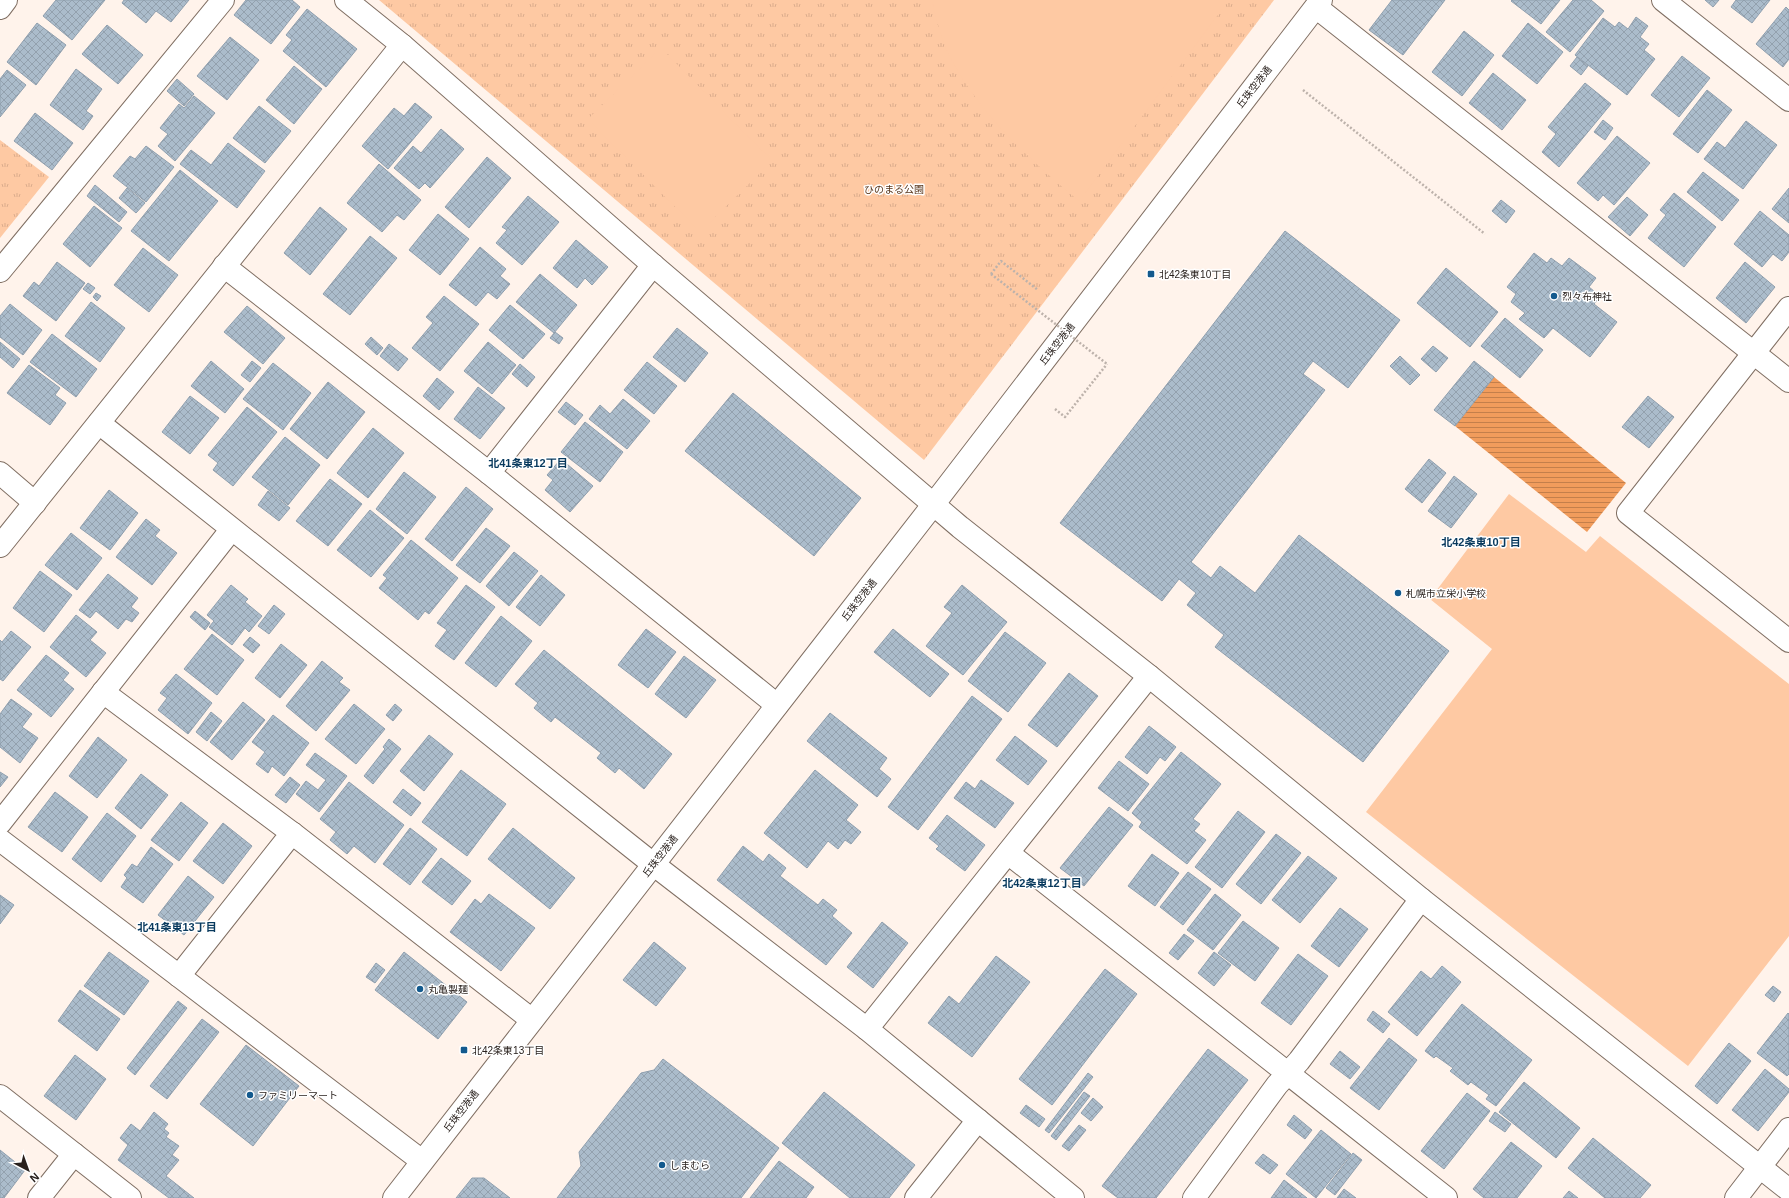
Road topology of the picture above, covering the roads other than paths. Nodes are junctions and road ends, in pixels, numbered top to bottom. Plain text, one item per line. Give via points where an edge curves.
1 (6, 0) edge
2 (223, 0) edge
3 (346, 0) edge
4 (1663, 0) edge
5 (1319, 3) edge
6 (0, 8) edge
7 (402, 45) junction
8 (1789, 100) edge
9 (652, 265) junction
10 (224, 266) junction
11 (0, 271) edge
12 (1789, 308) edge
13 (1754, 353) junction
14 (1789, 381) edge
15 (99, 423) junction
16 (0, 473) edge
17 (489, 474) junction
18 (35, 503) junction
19 (933, 505) junction
20 (231, 530) junction
21 (0, 546) edge
22 (1789, 641) edge
23 (1149, 676) junction
24 (103, 692) junction
25 (777, 705) junction
26 (0, 823) edge
27 (292, 833) junction
28 (0, 840) edge
29 (1008, 853) junction
30 (653, 864) junction
31 (1421, 899) junction
32 (179, 976) junction
33 (532, 1020) junction
34 (867, 1029) junction
35 (1287, 1074) junction
36 (0, 1096) edge
37 (978, 1120) junction
38 (1789, 1129) edge
39 (74, 1154) junction
40 (422, 1161) junction
41 (1760, 1167) junction
42 (1789, 1190) edge
43 (39, 1198) edge
44 (130, 1198) edge
45 (394, 1198) edge
46 (916, 1198) edge
47 (1073, 1198) edge
48 (1194, 1198) edge
49 (1446, 1198) edge
50 (1736, 1198) edge

1 - 6 street
2 - 11 street
3 - 7 street
4 - 8 street
5 - 13 street
5 - 19 street, 丘珠空港通
7 - 9 street
7 - 10 street
9 - 17 street
9 - 19 street
10 - 15 street
10 - 17 street
12 - 13 street
13 - 14 street
13 - 22 street via 1628,513
15 - 18 street
15 - 20 street
16 - 18 street
17 - 25 street
18 - 21 street
19 - 23 street
19 - 25 street, 丘珠空港通
20 - 24 street
20 - 30 street
23 - 29 street
23 - 31 street
24 - 26 street
24 - 27 street
25 - 30 street, 丘珠空港通
27 - 32 street
27 - 33 street
28 - 32 street
29 - 34 street
29 - 35 street
30 - 33 street, 丘珠空港通
30 - 34 street
31 - 35 street
31 - 41 street
32 - 40 street
33 - 40 street, 丘珠空港通
34 - 37 street
35 - 48 street
35 - 49 street
36 - 39 street
37 - 46 street
37 - 47 street
38 - 41 street
39 - 43 street
39 - 44 street
40 - 45 street, 丘珠空港通
41 - 42 street
41 - 50 street

